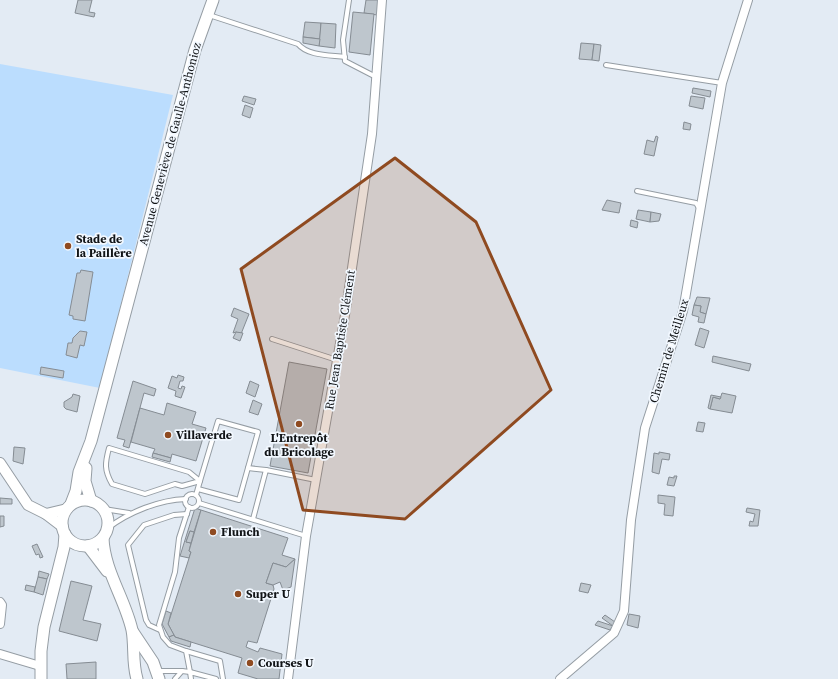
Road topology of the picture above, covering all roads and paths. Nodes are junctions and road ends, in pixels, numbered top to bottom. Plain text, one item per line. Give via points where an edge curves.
1 (213, 0) edge
2 (350, 0) edge
3 (382, 0) edge
4 (748, 0) edge
5 (207, 14) junction
6 (345, 57) junction
7 (606, 65) dead end
8 (376, 77) junction
9 (722, 83) junction
10 (637, 191) dead end
11 (701, 210) junction
12 (272, 339) dead end
13 (337, 360) junction
14 (88, 452) junction
15 (0, 463) edge
16 (248, 468) junction
17 (266, 470) junction
18 (3, 474) edge
19 (317, 480) junction
20 (200, 481) junction
21 (198, 489) junction
22 (196, 495) junction
23 (186, 500) junction
24 (91, 501) junction
25 (199, 503) junction
26 (69, 507) junction
27 (189, 507) junction
28 (104, 509) junction
29 (129, 513) junction
30 (46, 514) junction
31 (187, 514) junction
32 (253, 519) junction
33 (64, 530) junction
34 (105, 533) junction
35 (306, 536) junction
36 (83, 545) junction
37 (59, 563) junction
38 (115, 583) junction
39 (0, 602) edge
40 (0, 624) edge
41 (132, 630) junction
42 (160, 630) junction
43 (186, 651) junction
44 (0, 654) edge
45 (150, 658) junction
46 (40, 666) junction
47 (182, 672) junction
48 (190, 672) junction
49 (134, 673) edge
50 (158, 675) edge
51 (41, 679) edge
52 (175, 679) edge
53 (191, 679) edge
54 (216, 679) edge
55 (223, 679) edge
56 (288, 679) edge
57 (560, 679) edge

1 - 5 main road, Avenue Geneviève de Gaulle-Anthonioz
2 - 6 lane via 343,40
3 - 8 street, Rue Jean Baptiste Clément
4 - 9 street, Chemin de Meilleux
5 - 6 lane via 298,44 302,49 311,52
5 - 14 main road, Avenue Geneviève de Gaulle-Anthonioz via 181,102
6 - 8 lane via 345,61
7 - 9 lane
8 - 13 street, Rue Jean Baptiste Clément via 372,134
9 - 11 street, Chemin de Meilleux
10 - 11 lane via 696,202
11 - 57 street, Chemin de Meilleux via 683,312 645,428 631,520 624,610 614,633
12 - 13 lane
13 - 19 street, Rue Jean Baptiste Clément
14 - 24 main road, Avenue Geneviève de Gaulle-Anthonioz via 85,481
14 - 26 main road, Avenue Geneviève de Gaulle-Anthonioz
15 - 18 street
16 - 17 lane
16 - 20 lane via 258,432 218,421
16 - 21 lane via 239,500
17 - 19 lane
17 - 32 lane
18 - 30 street via 28,505
19 - 35 street, Rue Jean Baptiste Clément
20 - 20 lane via 189,472 109,448 104,463 112,484 145,494 175,484 182,486
20 - 21 lane
21 - 22 lane
22 - 23 lane via 190,495
22 - 25 lane
23 - 27 lane
23 - 29 lane via 174,500
24 - 26 main road via 81,500
24 - 28 main road
25 - 27 lane via 195,507
25 - 32 lane
26 - 30 street
26 - 33 main road via 64,514
27 - 31 lane
28 - 29 lane
28 - 34 main road via 107,515
29 - 34 lane
30 - 33 street
31 - 42 lane via 179,538 175,572 159,625
31 - 42 lane via 174,515 144,525 128,545 146,620 149,625
32 - 35 lane
33 - 36 main road via 68,539
33 - 37 main road via 64,547
34 - 36 main road
34 - 38 main road via 106,557
35 - 56 street, Rue Jean Baptiste Clément
36 - 37 main road
36 - 38 main road
37 - 46 main road via 44,627
38 - 41 main road
39 - 40 street
41 - 45 main road
41 - 49 main road
42 - 43 lane via 170,645
43 - 48 lane
43 - 55 lane via 220,661
44 - 46 street
45 - 49 main road via 141,657
45 - 50 main road
46 - 51 main road
47 - 48 lane
47 - 50 lane
47 - 52 lane
48 - 53 lane
48 - 54 lane

